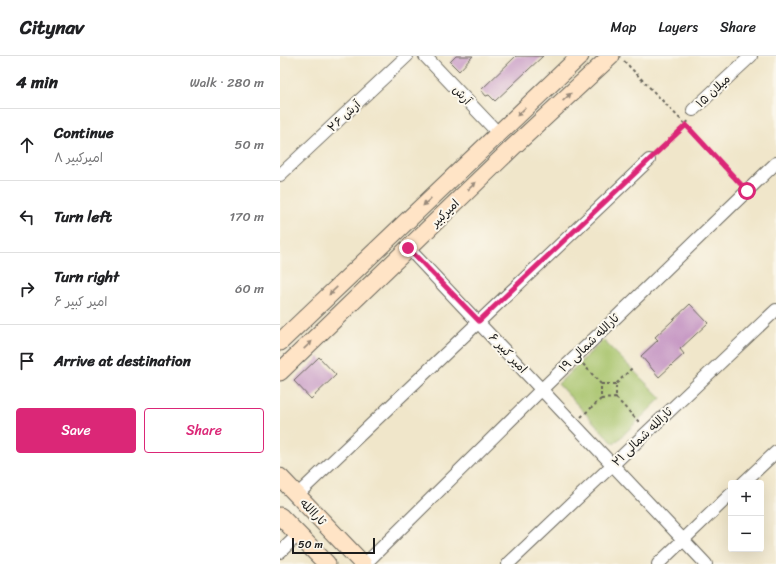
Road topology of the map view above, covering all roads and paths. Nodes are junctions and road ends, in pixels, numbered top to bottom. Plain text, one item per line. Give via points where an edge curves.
1 (407, 56) edge
2 (425, 56) edge
3 (580, 56) edge
4 (751, 56) edge
5 (617, 58) edge
6 (692, 110) joint
7 (686, 125) junction
8 (498, 133) junction
9 (649, 160) joint
10 (776, 163) edge
11 (280, 175) edge
12 (747, 191) junction
13 (408, 248) junction
14 (776, 310) edge
15 (479, 321) junction
16 (280, 342) edge
17 (576, 356) junction
18 (632, 368) dead end
19 (280, 372) edge
20 (602, 384) junction
21 (616, 384) junction
22 (542, 389) junction
23 (601, 398) junction
24 (616, 398) junction
25 (574, 424) junction
26 (648, 432) junction
27 (776, 452) edge
28 (613, 465) junction
29 (280, 477) edge
30 (746, 480) edge
31 (297, 495) junction
32 (728, 497) edge
33 (280, 516) edge
34 (298, 534) junction
35 (683, 540) junction
36 (280, 552) edge
37 (327, 564) edge
38 (364, 564) edge
39 (508, 564) edge
40 (658, 564) edge
41 (706, 564) edge

1 - 11 street, آرش ۲۶
2 - 8 street, آرش
3 -> 8 street, امیرکبیر
4 - 6 street, میلان ۱۵
5 - 7 path
13 -> 5 street, امیرکبیر via 512,148
6 - 7 path
7 - 9 path
7 - 12 path
8 -> 16 street, امیرکبیر
9 - 15 street
10 - 12 street, ثارالله شمالی ۱۹
12 - 17 street, ثارالله شمالی ۱۹
13 - 15 street, امیر کبیر ۶
19 -> 13 street, امیرکبیر
14 - 26 street, ثارالله شمالی ۲۱
15 - 22 street, امیر کبیر ۶
15 - 31 street
17 - 20 path
17 - 22 street, ثارالله شمالی ۱۹
18 - 21 path
20 - 21 path
20 - 23 path
21 - 24 path
22 - 25 street, امیر کبیر ۶
22 - 38 street, ثارالله شمالی ۱۹
23 - 24 path
23 - 25 path
24 - 26 path
25 - 28 street, امیر کبیر ۶
26 - 28 street, ثارالله شمالی ۲۱
27 - 30 street
28 - 35 street, امیر کبیر ۶
28 - 39 street, ثارالله شمالی ۲۱
29 - 31 street, ثاراالله
31 - 38 street, ثاراالله
32 - 35 street
33 - 34 street
34 - 36 street
34 - 37 street
35 - 40 street
35 - 41 street, امیر کبیر ۶

